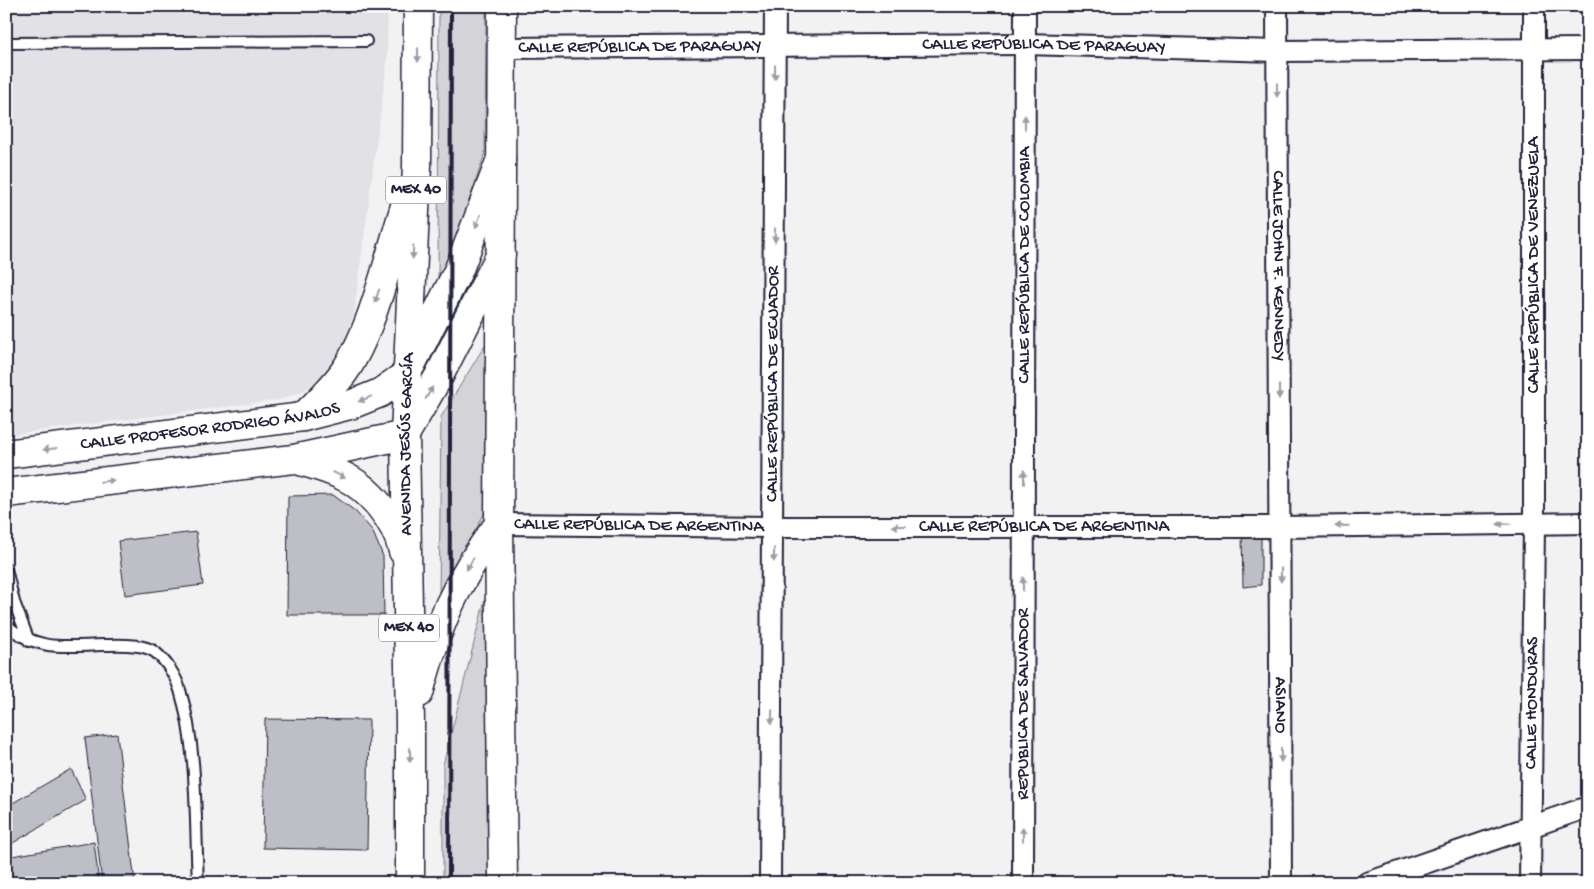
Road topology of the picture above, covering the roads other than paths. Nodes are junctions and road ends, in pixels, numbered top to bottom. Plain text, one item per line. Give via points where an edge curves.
1 (418, 6) edge
2 (502, 6) edge
3 (775, 6) edge
4 (1025, 6) edge
5 (1277, 6) edge
6 (1534, 6) edge
7 (366, 41) dead end
8 (6, 43) edge
9 (1025, 44) junction
10 (775, 46) junction
11 (502, 48) junction
12 (1588, 49) edge
13 (1534, 50) junction
14 (1276, 52) junction
15 (501, 158) junction
16 (417, 166) junction
17 (501, 254) junction
18 (407, 374) junction
19 (303, 416) junction
20 (405, 435) junction
21 (6, 454) edge
22 (294, 459) junction
23 (6, 493) edge
24 (1588, 523) edge
25 (499, 524) junction
26 (1534, 524) junction
27 (1023, 525) junction
28 (774, 527) junction
29 (1280, 527) junction
30 (6, 569) edge
31 (408, 572) junction
32 (6, 625) edge
33 (29, 641) junction
34 (410, 723) junction
35 (1588, 807) edge
36 (1531, 828) junction
37 (198, 883) edge
38 (410, 883) edge
39 (503, 883) edge
40 (770, 883) edge
41 (1023, 883) edge
42 (1282, 883) edge
43 (1367, 883) edge
44 (1530, 883) edge

1 -> 16 main road, AVENIDA JESÚS GARCÍA / MEX 40
2 - 11 main road
3 - 10 street, CALLE REPÚBLICA DE ECUADOR
4 - 9 street, CALLE REPÚBLICA DE COLOMBIA
5 - 14 street, CALLE JOHN F. KENNEDY
6 - 13 street, CALLE REPÚBLICA DE VENEZUELA
7 - 8 lane
9 - 10 street, CALLE REPÚBLICA DE PARAGUAY
9 - 14 street, CALLE REPÚBLICA DE PARAGUAY
27 -> 9 street, CALLE REPÚBLICA DE COLOMBIA
10 - 11 street, CALLE REPÚBLICA DE PARAGUAY
10 -> 28 street, CALLE REPÚBLICA DE ECUADOR
11 - 15 main road
12 - 13 street, CALLE REPÚBLICA DE PARAGUAY
13 - 14 street, CALLE REPÚBLICA DE PARAGUAY
13 - 26 street, CALLE REPÚBLICA DE VENEZUELA
14 -> 29 street, CALLE JOHN F. KENNEDY
15 - 17 main road
15 -> 18 main road via 459,269
16 -> 18 main road, AVENIDA JESÚS GARCÍA / MEX 40
16 -> 19 main road via 363,334 346,370 328,393
20 -> 17 main road
17 - 25 main road
18 -> 19 main road, CALLE PROFESOR RODRIGO ÁVALOS via 380,393 350,405
18 - 20 main road, AVENIDA JESÚS GARCÍA / MEX 40
19 -> 21 main road, CALLE PROFESOR RODRIGO ÁVALOS
20 - 22 main road
20 - 31 main road, AVENIDA JESÚS GARCÍA / MEX 40
23 -> 22 main road
22 -> 31 main road via 344,476 365,492 393,523
24 - 26 street, CALLE REPÚBLICA DE ARGENTINA
25 - 28 street, CALLE REPÚBLICA DE ARGENTINA
25 -> 34 main road via 474,557 443,617
25 - 39 main road
26 -> 29 street, CALLE REPÚBLICA DE ARGENTINA
26 - 36 street, CALLE HONDURAS
27 -> 28 street, CALLE REPÚBLICA DE ARGENTINA
27 - 29 street, CALLE REPÚBLICA DE ARGENTINA
41 -> 27 street, REPUBLICA DE SALVADOR
28 -> 40 street, CALLE REPÚBLICA DE ECUADOR
29 -> 42 street, ASIANO
30 - 33 lane
31 - 34 main road, AVENIDA JESÚS GARCÍA / MEX 40
32 - 33 lane
33 - 37 lane via 58,647 134,646 154,651 168,666 180,688 187,722
34 -> 38 main road, AVENIDA JESÚS GARCÍA / MEX 40
35 - 36 street
36 - 43 street
36 - 44 street, CALLE HONDURAS

